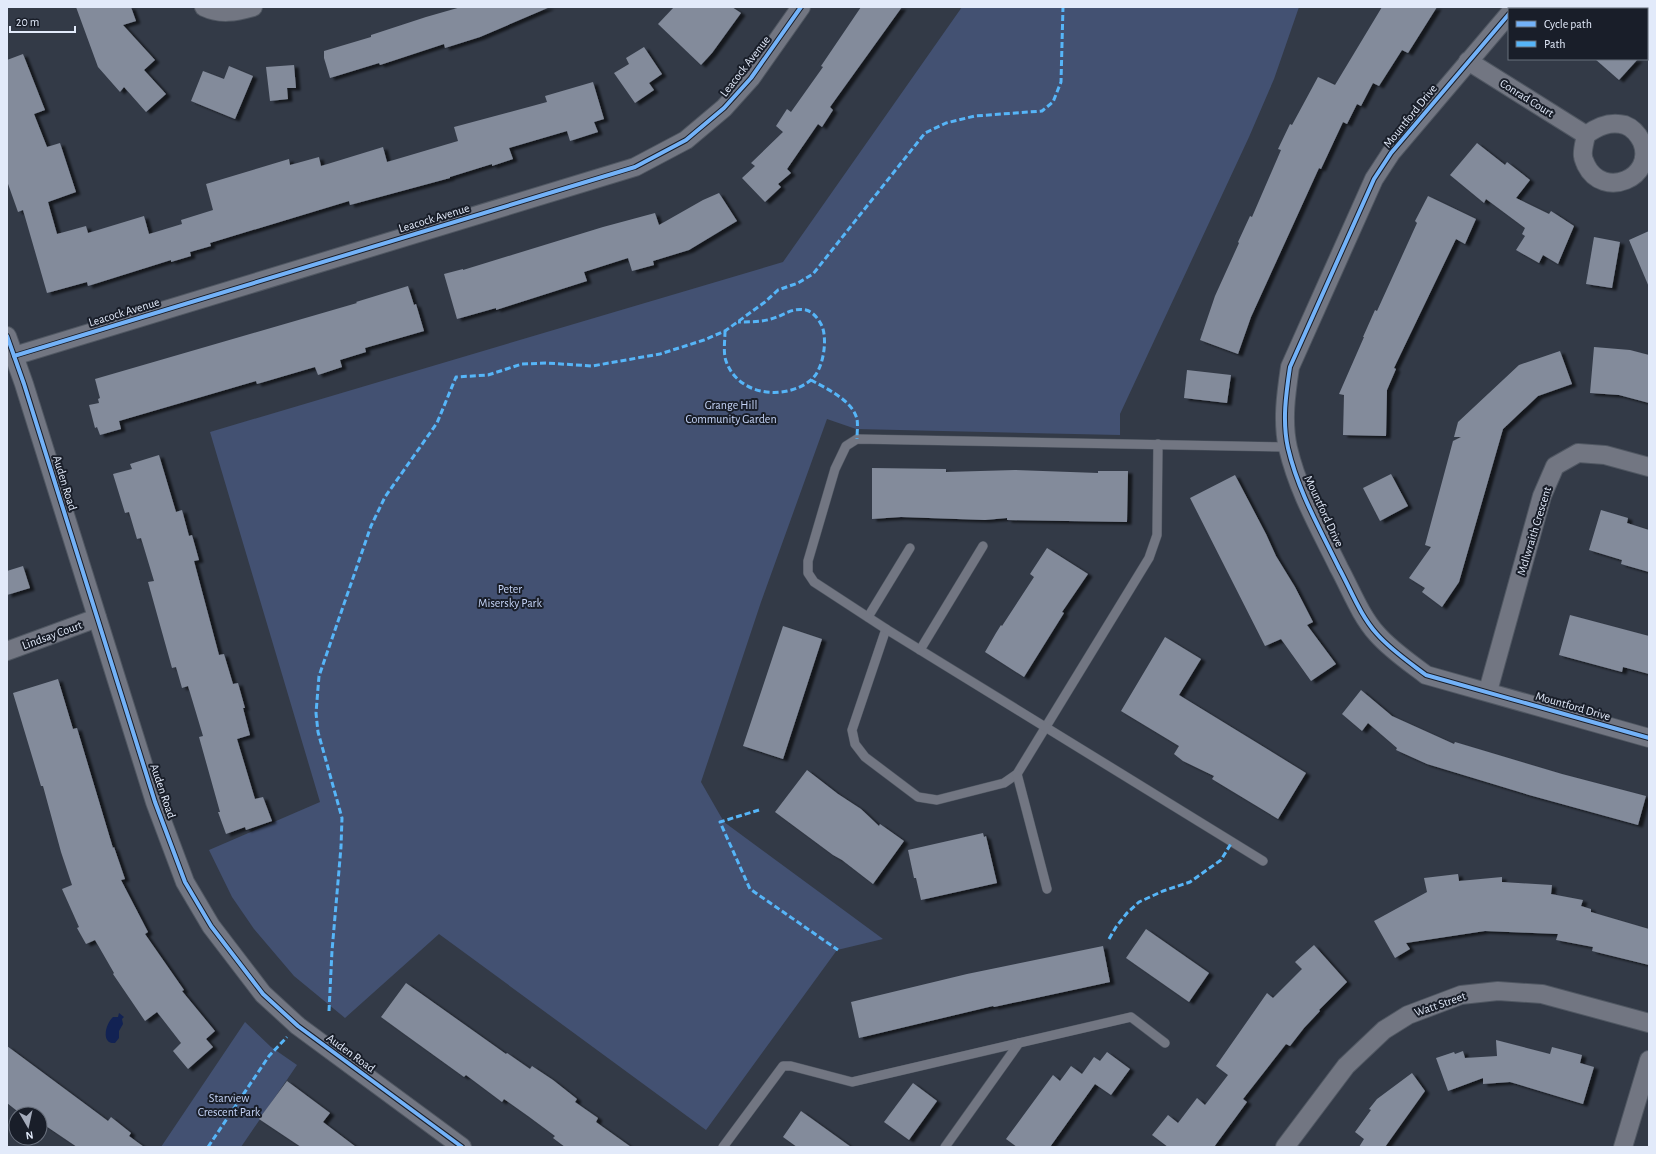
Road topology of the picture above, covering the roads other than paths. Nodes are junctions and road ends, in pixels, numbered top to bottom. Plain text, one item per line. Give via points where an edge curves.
1 (204, 7) edge
2 (253, 7) edge
3 (802, 7) edge
4 (1508, 15) edge
5 (1468, 61) junction
6 (1586, 135) dead end
7 (7, 336) edge
8 (14, 356) junction
9 (1158, 444) junction
10 (1288, 448) junction
11 (1649, 467) edge
12 (983, 546) dead end
13 (910, 548) dead end
14 (868, 617) junction
15 (97, 618) junction
16 (886, 629) junction
17 (920, 650) junction
18 (7, 651) edge
19 (1488, 692) junction
20 (1046, 727) junction
21 (1649, 738) edge
22 (1017, 774) junction
23 (1263, 861) dead end
24 (1047, 890) dead end
25 (1649, 1023) edge
26 (1019, 1043) junction
27 (1165, 1043) dead end
28 (1649, 1060) edge
29 (462, 1147) edge
30 (722, 1147) edge
31 (945, 1147) edge
32 (1286, 1147) edge
33 (1623, 1147) edge

1 - 2 street via 213,11 234,13
3 - 8 street, Leacock Avenue via 751,78 724,108 686,140 635,167
4 - 5 street, Mountford Drive
5 - 6 street, Conrad Court
5 - 10 street, Mountford Drive via 1391,153 1374,179 1290,366 1284,421
7 - 8 street, Auden Road
8 - 15 street, Auden Road
9 - 10 lane
9 - 14 lane via 857,439 846,446 835,469 808,561 808,573 814,582
9 - 20 lane via 1157,535 1149,558
10 - 19 street, Mountford Drive via 1307,504 1362,613 1377,634 1426,675
11 - 19 street, McIlwraith Crescent via 1605,455 1578,453 1555,466 1542,496
12 - 17 lane
13 - 14 lane
14 - 16 lane
15 - 18 street, Lindsay Court
15 - 29 street, Auden Road via 155,802 185,882 211,926 263,994 298,1026
16 - 17 lane
16 - 22 lane via 852,730 855,744 865,757 918,797 937,800 1004,783
17 - 20 lane
19 - 21 street, Mountford Drive
20 - 22 lane
20 - 23 lane
22 - 24 lane
25 - 32 street, Watt Street via 1542,994 1498,991 1462,995 1408,1015 1384,1030 1346,1066
26 - 27 lane via 1131,1017
26 - 30 lane via 852,1082 791,1066 782,1066
26 - 31 lane
28 - 33 street

